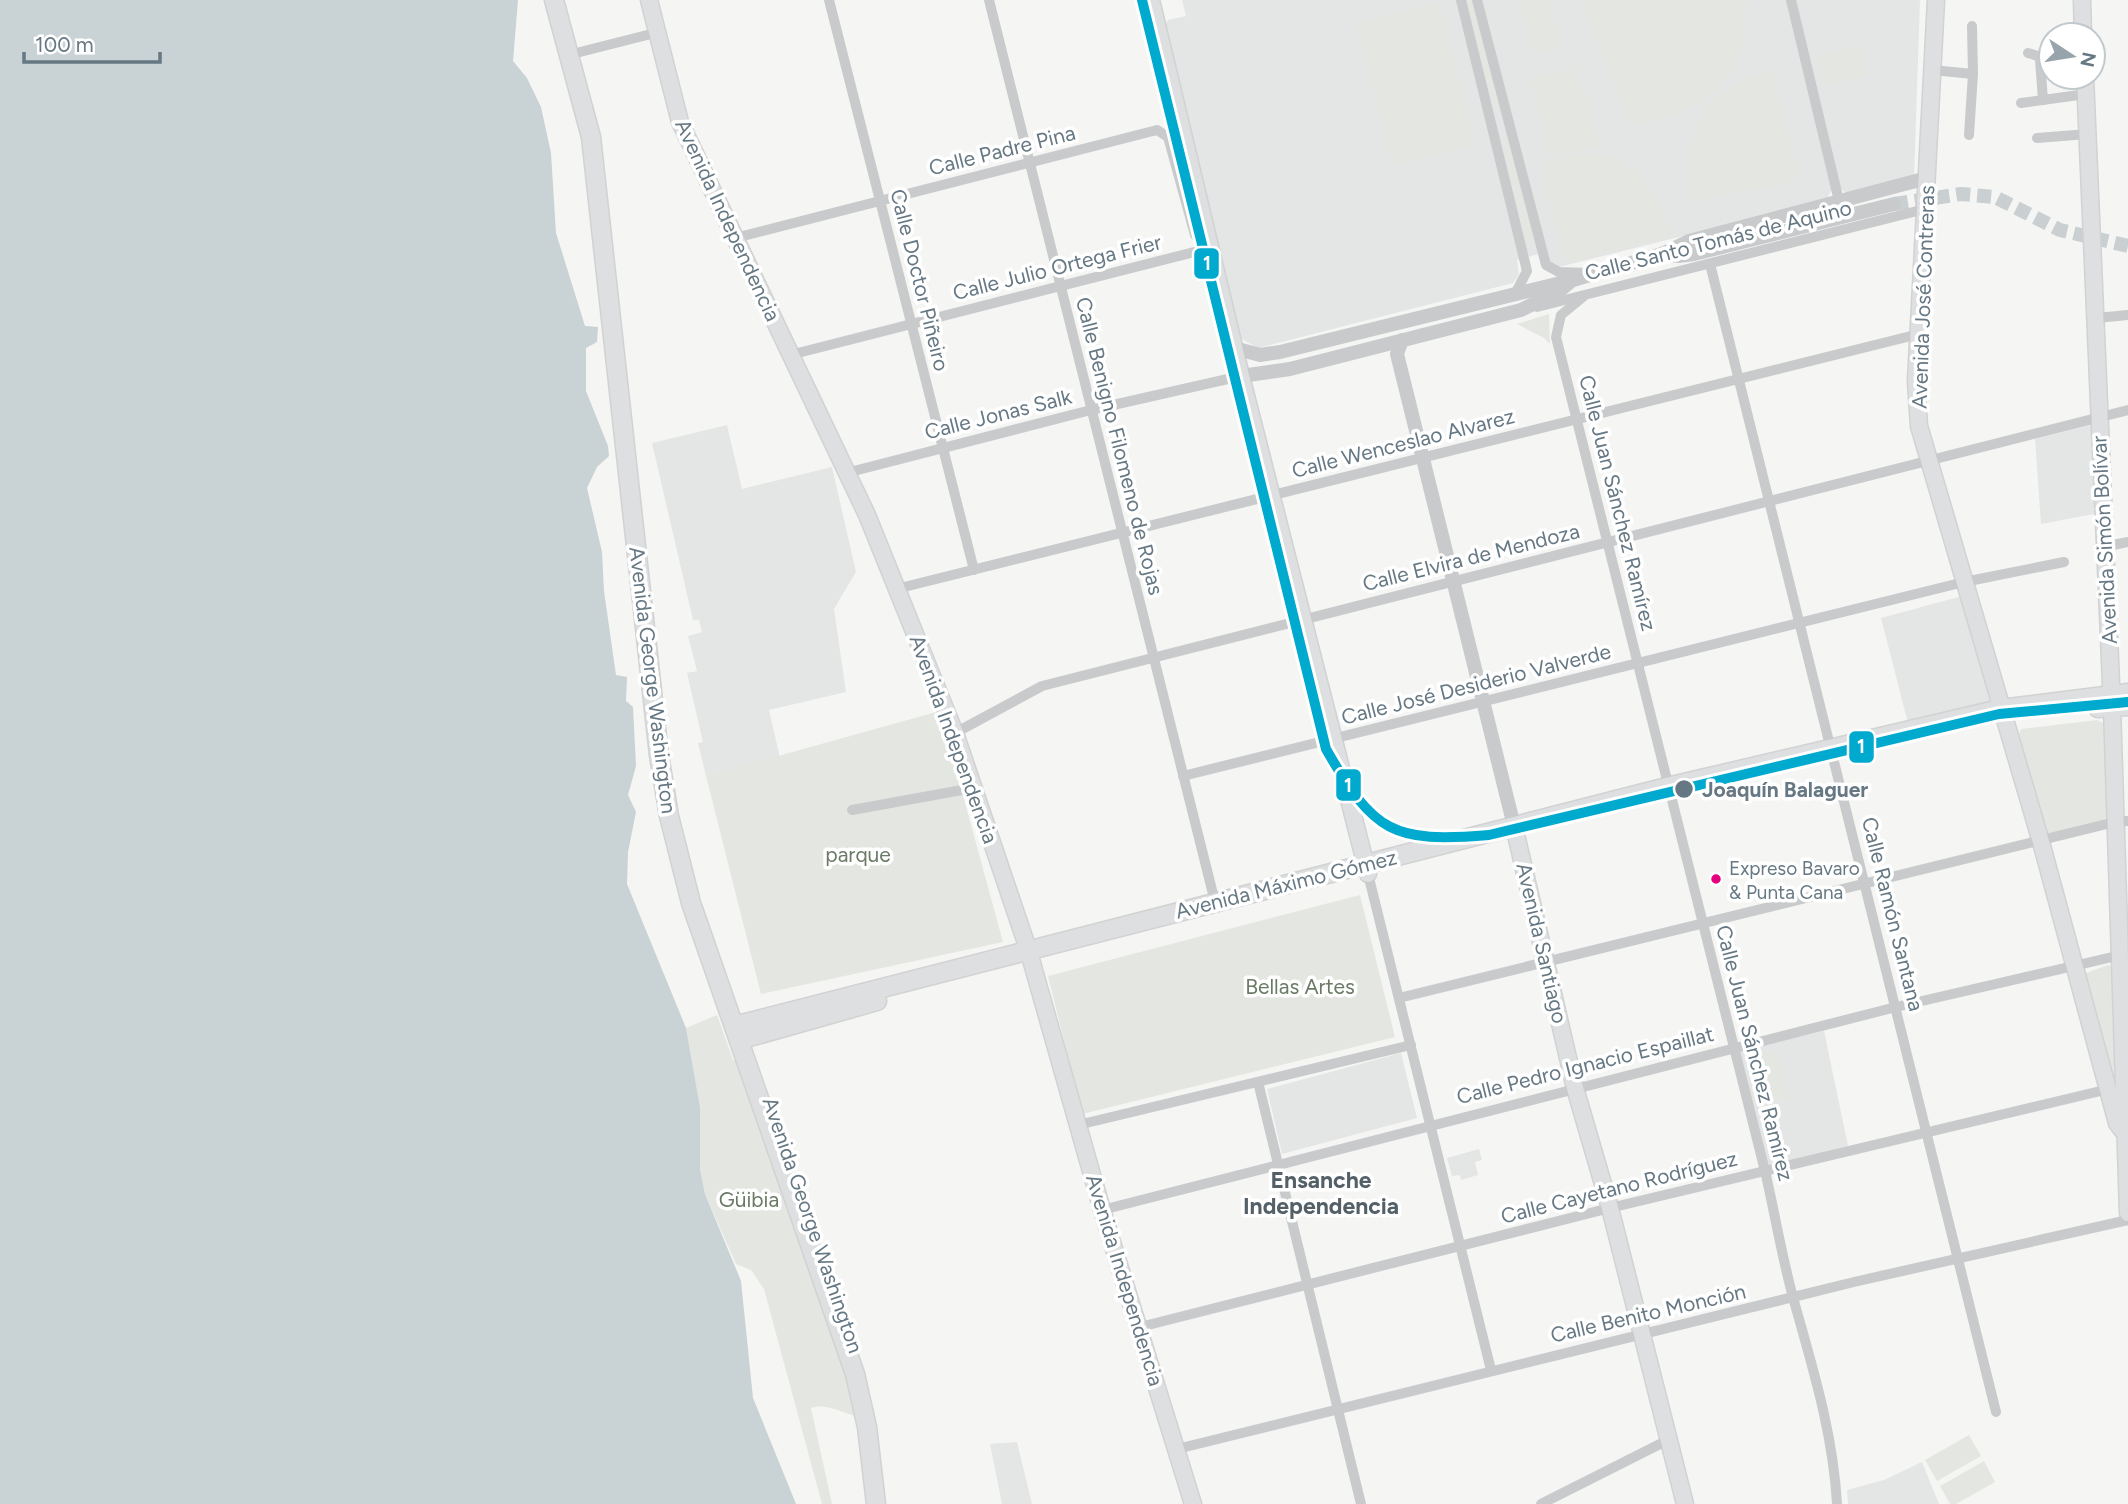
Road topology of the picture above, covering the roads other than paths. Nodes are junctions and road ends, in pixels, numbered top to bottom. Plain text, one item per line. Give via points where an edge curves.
1 (554, 0) edge
2 (564, 0) edge
3 (649, 0) edge
4 (829, 0) edge
5 (989, 0) edge
6 (1151, 0) edge
7 (1461, 0) edge
8 (1477, 0) edge
9 (1791, 0) edge
10 (1936, 0) edge
11 (2082, 0) edge
12 (2083, 21) edge
13 (1972, 26) dead end
14 (655, 33) junction
15 (580, 52) junction
16 (2028, 53) dead end
17 (1932, 70) junction
18 (1973, 74) junction
19 (2086, 91) edge
20 (2086, 94) junction
21 (2043, 100) junction
22 (2021, 103) dead end
23 (1507, 112) junction
24 (1489, 117) junction
25 (1512, 129) junction
26 (1493, 133) junction
27 (2088, 134) junction
28 (1969, 135) dead end
29 (2037, 138) dead end
30 (1030, 163) junction
31 (1927, 178) junction
32 (880, 201) junction
33 (1839, 201) junction
34 (1894, 204) tunnel mouth
35 (1925, 209) junction
36 (735, 238) junction
37 (1210, 246) junction
38 (1662, 254) junction
39 (1710, 264) junction
40 (1546, 265) junction
41 (1527, 271) junction
42 (1591, 274) junction
43 (1573, 280) junction
44 (1060, 286) junction
45 (1514, 294) junction
46 (1583, 297) junction
47 (1521, 310) junction
48 (2128, 315) edge
49 (2097, 318) junction
50 (911, 324) junction
51 (1919, 334) junction
52 (1402, 340) junction
53 (1234, 348) junction
54 (790, 355) junction
55 (1241, 376) junction
56 (1739, 379) junction
57 (1091, 410) junction
58 (2128, 410) edge
59 (2099, 418) junction
60 (1577, 420) junction
61 (942, 447) junction
62 (1423, 458) junction
63 (1930, 461) junction
64 (846, 473) junction
65 (1272, 496) junction
66 (1769, 502) junction
67 (1122, 533) junction
68 (2128, 542) edge
69 (1607, 543) junction
70 (2104, 547) junction
71 (2064, 562) dead end
72 (974, 570) junction
73 (1456, 582) junction
74 (1964, 582) junction
75 (896, 589) junction
76 (1303, 620) junction
77 (1800, 623) junction
78 (1154, 658) junction
79 (1638, 663) junction
80 (2120, 700) edge
81 (1485, 702) junction
82 (2002, 714) junction
83 (955, 733) junction
84 (1334, 739) junction
85 (1833, 755) junction
86 (1183, 776) junction
87 (973, 788) junction
88 (1668, 792) junction
89 (852, 810) dead end
90 (2122, 822) edge
91 (1516, 831) junction
92 (2041, 842) junction
93 (1367, 869) junction
94 (1865, 882) junction
95 (1214, 902) junction
96 (1702, 923) junction
97 (1029, 954) junction
98 (2120, 956) junction
99 (1547, 963) junction
100 (2075, 964) junction
101 (2125, 997) edge
102 (1399, 998) junction
103 (1896, 1007) junction
104 (740, 1032) junction
105 (1411, 1045) junction
106 (1734, 1048) junction
107 (1258, 1082) junction
108 (1575, 1088) junction
109 (2109, 1089) junction
110 (1430, 1124) junction
111 (1078, 1125) junction
112 (1927, 1130) junction
113 (2123, 1131) junction
114 (1278, 1163) junction
115 (1765, 1171) junction
116 (1610, 1208) junction
117 (1102, 1210) junction
118 (2128, 1213) edge
119 (2128, 1220) edge
120 (1460, 1247) junction
121 (1959, 1259) junction
122 (1308, 1285) junction
123 (1793, 1298) junction
124 (1140, 1327) junction
125 (1642, 1335) junction
126 (1490, 1370) junction
127 (1338, 1408) junction
128 (1996, 1412) dead end
129 (1668, 1440) junction
130 (1177, 1449) junction
131 (876, 1504) edge
132 (887, 1504) edge
133 (1194, 1504) edge
134 (1361, 1504) edge
135 (1541, 1504) edge
136 (1685, 1504) edge
137 (1837, 1504) edge

1 - 104 main road, Avenida George Washington via 591,137 669,816 691,903
2 - 15 main road, Avenida George Washington
3 - 14 main road, Avenida Independencia
4 - 32 street, Calle Doctor Piñeiro
5 - 30 street, Calle Benigno Filomeno de Rojas
6 - 37 main road
7 - 24 street
8 - 23 street
9 - 33 street
10 - 17 main road, Avenida José Contreras
11 - 12 main road
13 - 18 street
14 - 15 street
14 - 36 main road, Avenida Independencia via 680,122
15 - 104 main road, Avenida George Washington via 604,156 671,767 703,908
16 - 21 street via 2040,60
17 - 18 street
17 - 31 main road, Avenida José Contreras
18 - 28 street
19 - 20 main road, Avenida Simón Bolívar
20 - 21 street
20 - 27 main road, Avenida Simón Bolívar
21 - 22 street
23 - 24 street
23 - 25 street
24 - 26 street
25 - 26 street
25 - 40 street
26 - 41 street
27 - 29 street
27 - 49 main road, Avenida Simón Bolívar
30 - 32 street, Calle Padre Pina
30 - 37 street, Calle Padre Pina via 1157,130 1168,137 1195,235
30 - 44 street, Calle Benigno Filomeno de Rojas
31 - 33 street, Calle Santo Tomás de Aquino
31 - 35 main road, Avenida José Contreras
32 - 36 street, Calle Padre Pina
32 - 50 street, Calle Doctor Piñeiro
33 - 38 street, Calle Santo Tomás de Aquino via 1689,241
34 - 38 street via 1694,254
35 - 39 street, Calle Santo Tomás de Aquino
35 - 51 main road, Avenida José Contreras
36 - 54 main road, Avenida Independencia
37 - 44 street, Calle Julio Ortega Frier
37 - 53 main road
38 - 42 street, Calle Santo Tomás de Aquino
39 - 46 street, Calle Santo Tomás de Aquino
39 - 56 street, Calle Ramón Santana
40 - 41 street
40 - 42 street via 1559,272
41 - 45 street
42 - 43 street, Calle Santo Tomás de Aquino
43 - 45 street, Calle Santo Tomás de Aquino
43 - 47 street, Calle Santo Tomás de Aquino
44 - 50 street, Calle Julio Ortega Frier
44 - 57 street, Calle Benigno Filomeno de Rojas
45 - 53 street, Calle Santo Tomás de Aquino via 1280,352 1260,355
46 - 47 street, Calle Santo Tomás de Aquino
46 - 60 street, Calle Juan Sánchez Ramírez via 1561,315 1556,337
47 - 52 street, Calle Santo Tomás de Aquino
48 - 49 street
49 - 59 main road, Avenida Simón Bolívar
50 - 54 street, Calle Julio Ortega Frier
50 - 61 street, Calle Doctor Piñeiro
51 - 56 street, Calle Wenceslao Alvarez
51 - 63 main road, Avenida José Contreras via 1917,404
52 - 55 street, Calle Santo Tomás de Aquino via 1290,369
52 - 62 street, Avenida Santiago via 1397,354
53 - 55 main road
54 - 64 main road, Avenida Independencia
55 - 57 street, Calle Jonas Salk
55 - 65 main road
56 - 60 street, Calle Wenceslao Alvarez
56 - 66 street, Calle Ramón Santana
57 - 61 street, Calle Jonas Salk
57 - 67 street, Calle Benigno Filomeno de Rojas
58 - 59 street, Calle Elvira de Mendoza
59 - 63 street, Calle Elvira de Mendoza
59 - 70 main road, Avenida Simón Bolívar
60 - 62 street, Calle Wenceslao Alvarez
60 - 69 street, Calle Juan Sánchez Ramírez
61 - 64 street, Calle Jonas Salk
61 - 72 street, Calle Doctor Piñeiro
62 - 65 street, Calle Wenceslao Alvarez
62 - 73 street, Avenida Santiago
63 - 66 street, Calle Elvira de Mendoza
63 - 74 main road, Avenida José Contreras
64 - 75 main road, Avenida Independencia
65 - 67 street, Calle Wenceslao Alvarez
65 - 76 main road
66 - 69 street, Calle Elvira de Mendoza
66 - 77 street, Calle Ramón Santana
67 - 72 street, Calle Wenceslao Alvarez
67 - 78 street, Calle Benigno Filomeno de Rojas
68 - 70 street
69 - 73 street, Calle Elvira de Mendoza
69 - 79 street, Calle Juan Sánchez Ramírez
70 - 80 main road, Avenida Simón Bolívar
71 - 74 street, Calle José Desiderio Valverde
72 - 75 street, Calle Wenceslao Alvarez
73 - 76 street, Calle Elvira de Mendoza
73 - 81 street, Avenida Santiago
74 - 77 street, Calle José Desiderio Valverde
74 - 82 main road, Avenida José Contreras
75 - 83 main road, Avenida Independencia
76 - 78 street, Calle Elvira de Mendoza
76 - 84 main road
77 - 79 street, Calle José Desiderio Valverde
77 - 85 street, Calle Ramón Santana
78 - 83 street, Calle Elvira de Mendoza via 1042,686
78 - 86 street, Calle Benigno Filomeno de Rojas
79 - 81 street, Calle José Desiderio Valverde
79 - 88 street, Calle Juan Sánchez Ramírez
80 - 82 main road, Avenida Máximo Gómez
80 - 90 main road, Avenida Simón Bolívar
81 - 84 street, Calle José Desiderio Valverde
81 - 91 street, Avenida Santiago
82 - 85 main road, Avenida Máximo Gómez
82 - 92 main road, Avenida José Contreras
83 - 87 main road, Avenida Independencia
84 - 86 street, Calle José Desiderio Valverde
84 - 93 main road
85 - 88 main road, Avenida Máximo Gómez
85 - 94 street, Calle Ramón Santana
86 - 95 street, Calle Benigno Filomeno de Rojas
87 - 89 street
87 - 97 main road, Avenida Independencia
88 - 91 main road, Avenida Máximo Gómez
88 - 96 street, Calle Juan Sánchez Ramírez
90 - 92 street
90 - 98 main road, Avenida Simón Bolívar
91 - 93 main road, Avenida Máximo Gómez
91 - 99 main road, Avenida Santiago
92 - 94 street
92 - 100 main road, Avenida José Contreras
93 - 95 main road, Avenida Máximo Gómez
93 - 97 main road, Avenida Máximo Gómez
93 - 102 street
94 - 96 street
94 - 103 street, Calle Ramón Santana
95 - 97 main road, Avenida Máximo Gómez
96 - 99 street
96 - 106 street, Calle Juan Sánchez Ramírez
97 - 104 main road, Avenida Máximo Gómez
97 - 111 main road, Avenida Independencia
98 - 100 street, Calle Pedro Ignacio Espaillat
98 - 101 main road, Avenida Simón Bolívar
99 - 102 street
99 - 108 main road, Avenida Santiago
100 - 103 street, Calle Pedro Ignacio Espaillat
100 - 109 main road, Avenida José Contreras
101 - 113 main road, Avenida Simón Bolívar
102 - 105 street
103 - 106 street, Calle Pedro Ignacio Espaillat
103 - 112 street, Calle Ramón Santana
104 - 131 main road, Avenida George Washington via 855,1374
104 - 132 main road, Avenida George Washington via 849,1318 869,1390
105 - 107 street
105 - 110 street
106 - 108 street, Calle Pedro Ignacio Espaillat
106 - 115 street, Calle Juan Sánchez Ramírez
107 - 111 street
107 - 114 street
108 - 110 street, Calle Pedro Ignacio Espaillat
108 - 116 main road, Avenida Santiago
109 - 112 street, Calle Cayetano Rodríguez
109 - 113 main road, Avenida José Contreras
110 - 114 street, Calle Pedro Ignacio Espaillat
110 - 120 street
111 - 117 main road, Avenida Independencia
112 - 115 street, Calle Cayetano Rodríguez
112 - 121 street, Calle Ramón Santana
113 - 118 main road, Avenida Simón Bolívar
114 - 117 street, Calle Pedro Ignacio Espaillat
114 - 122 street
115 - 116 street, Calle Cayetano Rodríguez
115 - 123 street, Calle Juan Sánchez Ramírez
116 - 120 street, Calle Cayetano Rodríguez
116 - 125 main road, Avenida Santiago
117 - 124 main road, Avenida Independencia
119 - 121 street, Calle Benito Monción
120 - 122 street, Calle Cayetano Rodríguez
120 - 126 street
121 - 123 street, Calle Benito Monción
121 - 128 street, Calle Ramón Santana
122 - 124 street, Calle Cayetano Rodríguez
122 - 127 street
123 - 125 street, Calle Benito Monción
123 - 137 street, Calle Juan Sánchez Ramírez via 1819,1383 1835,1458
124 - 130 main road, Avenida Independencia
125 - 126 street, Calle Benito Monción
125 - 129 main road, Avenida Santiago
126 - 127 street, Calle Benito Monción via 1417,1392
127 - 130 street, Calle Benito Monción
127 - 134 street
129 - 135 street
129 - 136 main road, Avenida Santiago
130 - 133 main road, Avenida Independencia

